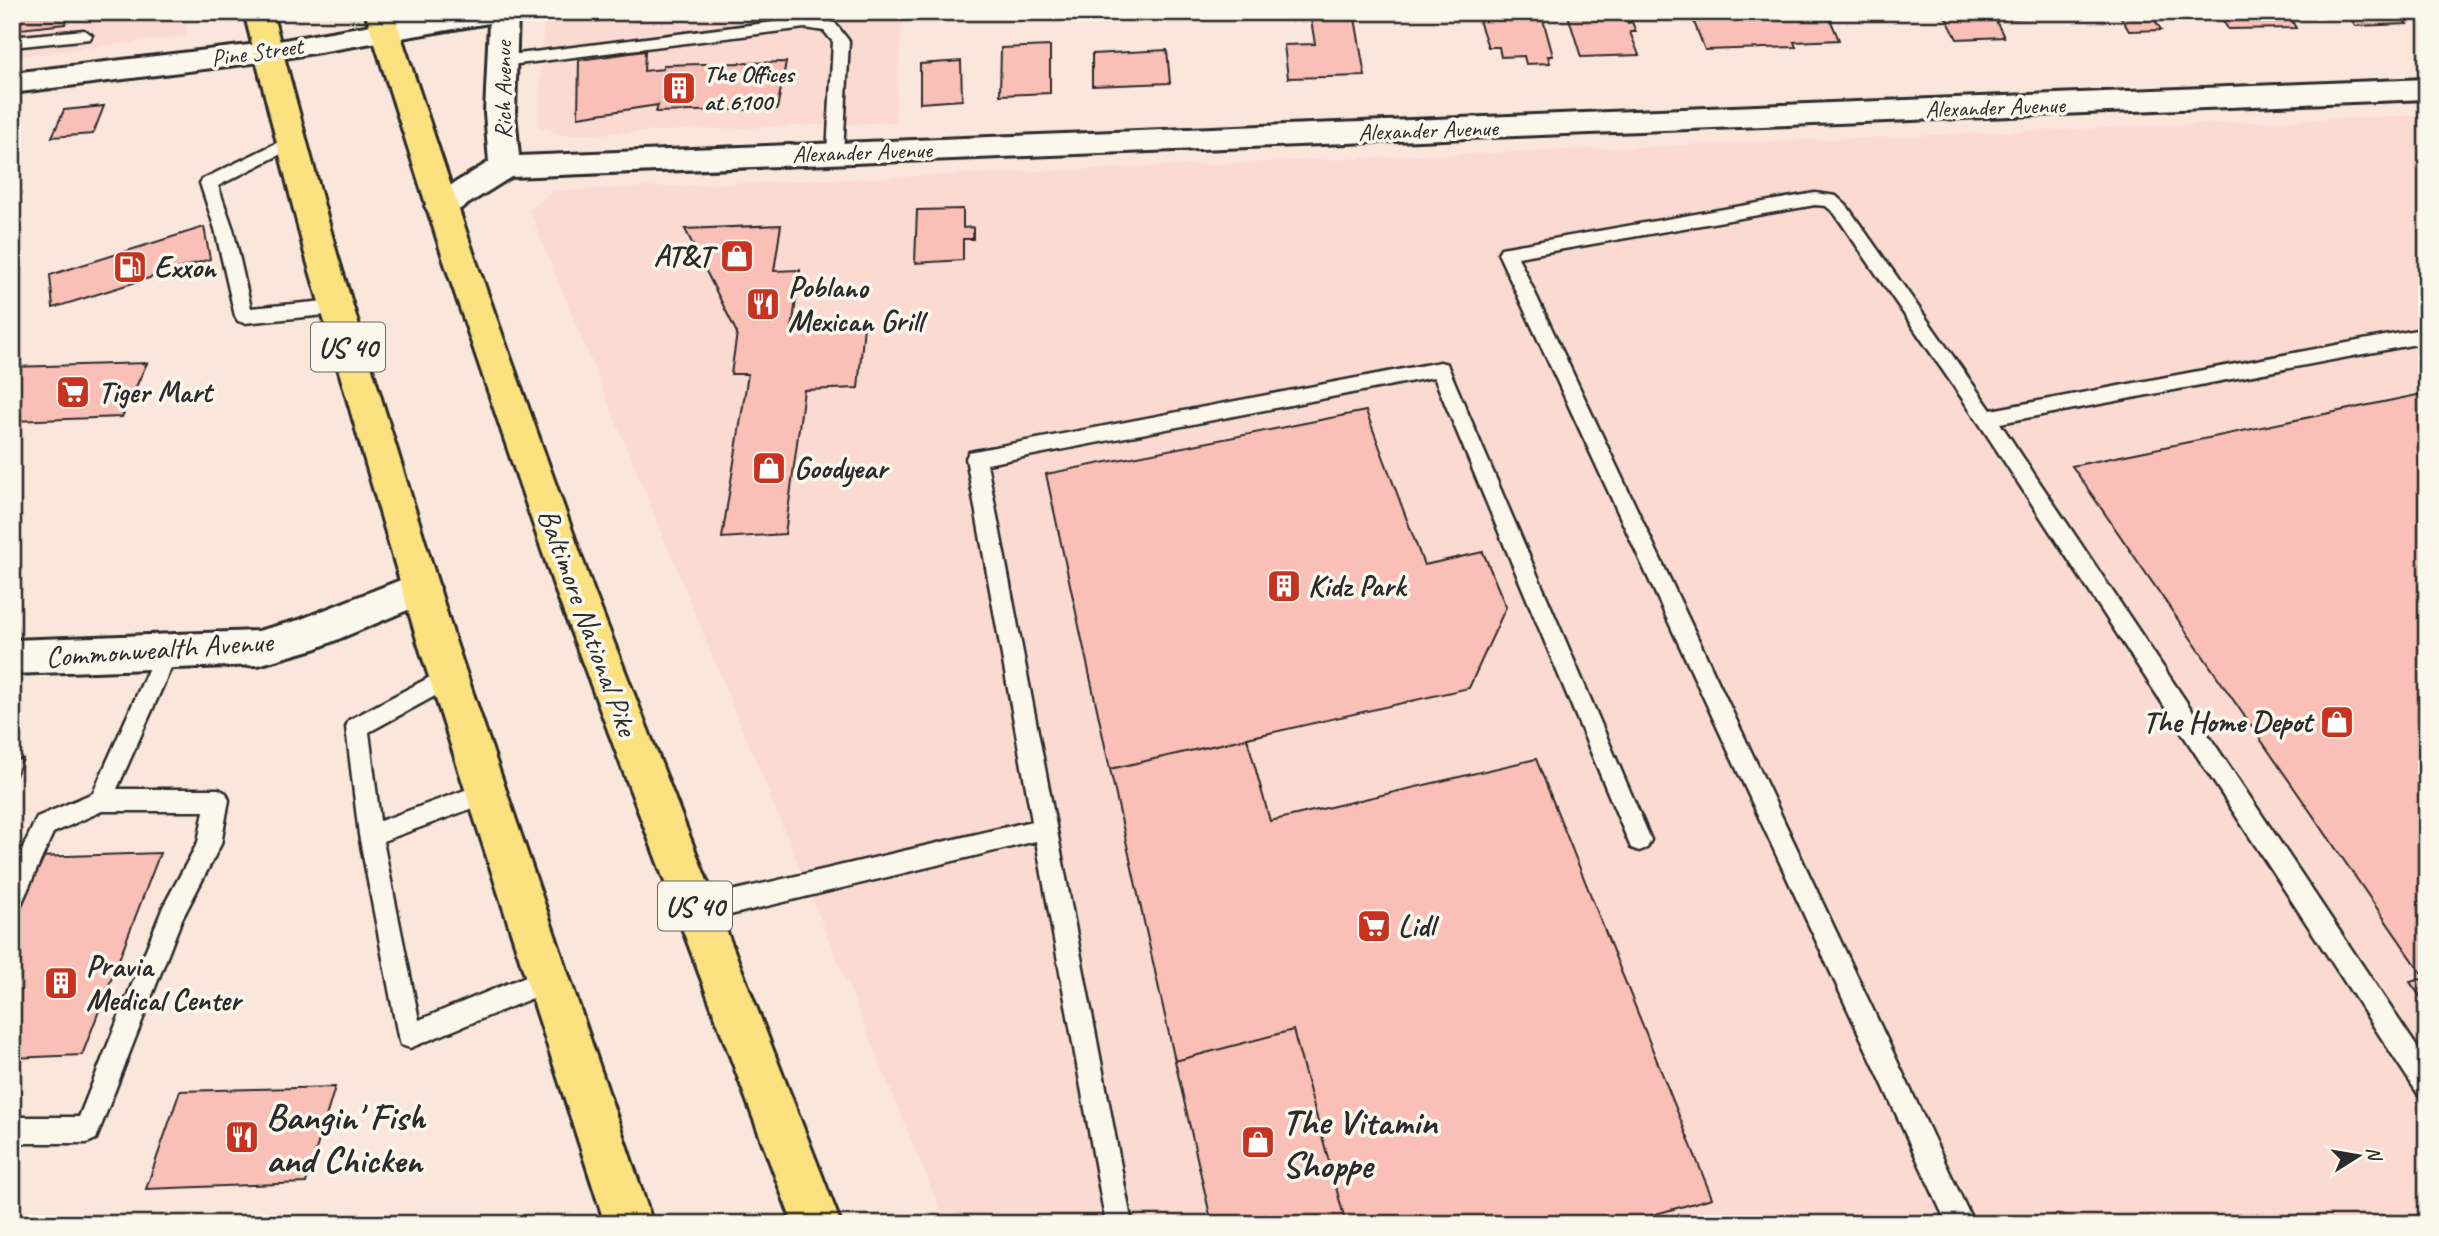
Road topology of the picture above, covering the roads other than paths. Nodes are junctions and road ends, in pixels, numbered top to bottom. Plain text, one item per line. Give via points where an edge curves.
1 (257, 12) edge
2 (502, 12) edge
3 (382, 22) edge
4 (85, 35) dead end
5 (12, 42) edge
6 (267, 52) junction
7 (502, 61) junction
8 (12, 83) edge
9 (2427, 89) edge
10 (291, 142) junction
11 (835, 153) junction
12 (505, 167) junction
13 (441, 206) junction
14 (336, 307) junction
15 (2427, 335) edge
16 (1986, 418) junction
17 (421, 588) junction
18 (167, 652) junction
19 (12, 657) edge
20 (449, 677) junction
21 (487, 793) junction
22 (101, 800) junction
23 (1047, 828) junction
24 (370, 835) junction
25 (1639, 840) dead end
26 (12, 898) edge
27 (697, 911) junction
28 (548, 979) junction
29 (2427, 1085) edge
30 (12, 1130) edge
31 (629, 1224) edge
32 (817, 1224) edge
33 (1119, 1224) edge
34 (1961, 1224) edge

1 - 6 main road, US 40
2 - 3 street, Pine Street
2 - 7 street, Rich Avenue
3 - 6 street, Pine Street
3 - 13 main road, Baltimore National Pike / US 40
4 - 5 lane
6 - 8 street, Pine Street
6 - 10 main road, US 40
7 - 11 lane via 805,23 829,27 841,41
7 - 12 street, Rich Avenue
9 - 11 street, Alexander Avenue
10 - 14 main road, US 40
10 - 14 lane via 209,183 244,316
11 - 12 street, Alexander Avenue
12 - 13 street, Alexander Avenue
13 - 27 main road, Baltimore National Pike / US 40 via 574,589
14 - 17 main road, US 40
15 - 16 lane
16 - 29 lane
16 - 34 lane via 1830,200 1507,253
17 - 18 street, Commonwealth Avenue via 303,636 258,648
17 - 20 main road, US 40
18 - 19 street, Commonwealth Avenue
18 - 22 lane
20 - 21 main road, US 40
20 - 24 lane via 357,727
21 - 24 lane
21 - 28 main road, US 40
22 - 26 lane via 45,825
22 - 30 lane via 218,800 209,844 171,915 87,1130
23 - 25 lane via 976,457 1440,369
23 - 27 lane
23 - 33 lane
24 - 28 lane via 411,1036
27 - 32 main road, Baltimore National Pike / US 40
28 - 31 main road, US 40

